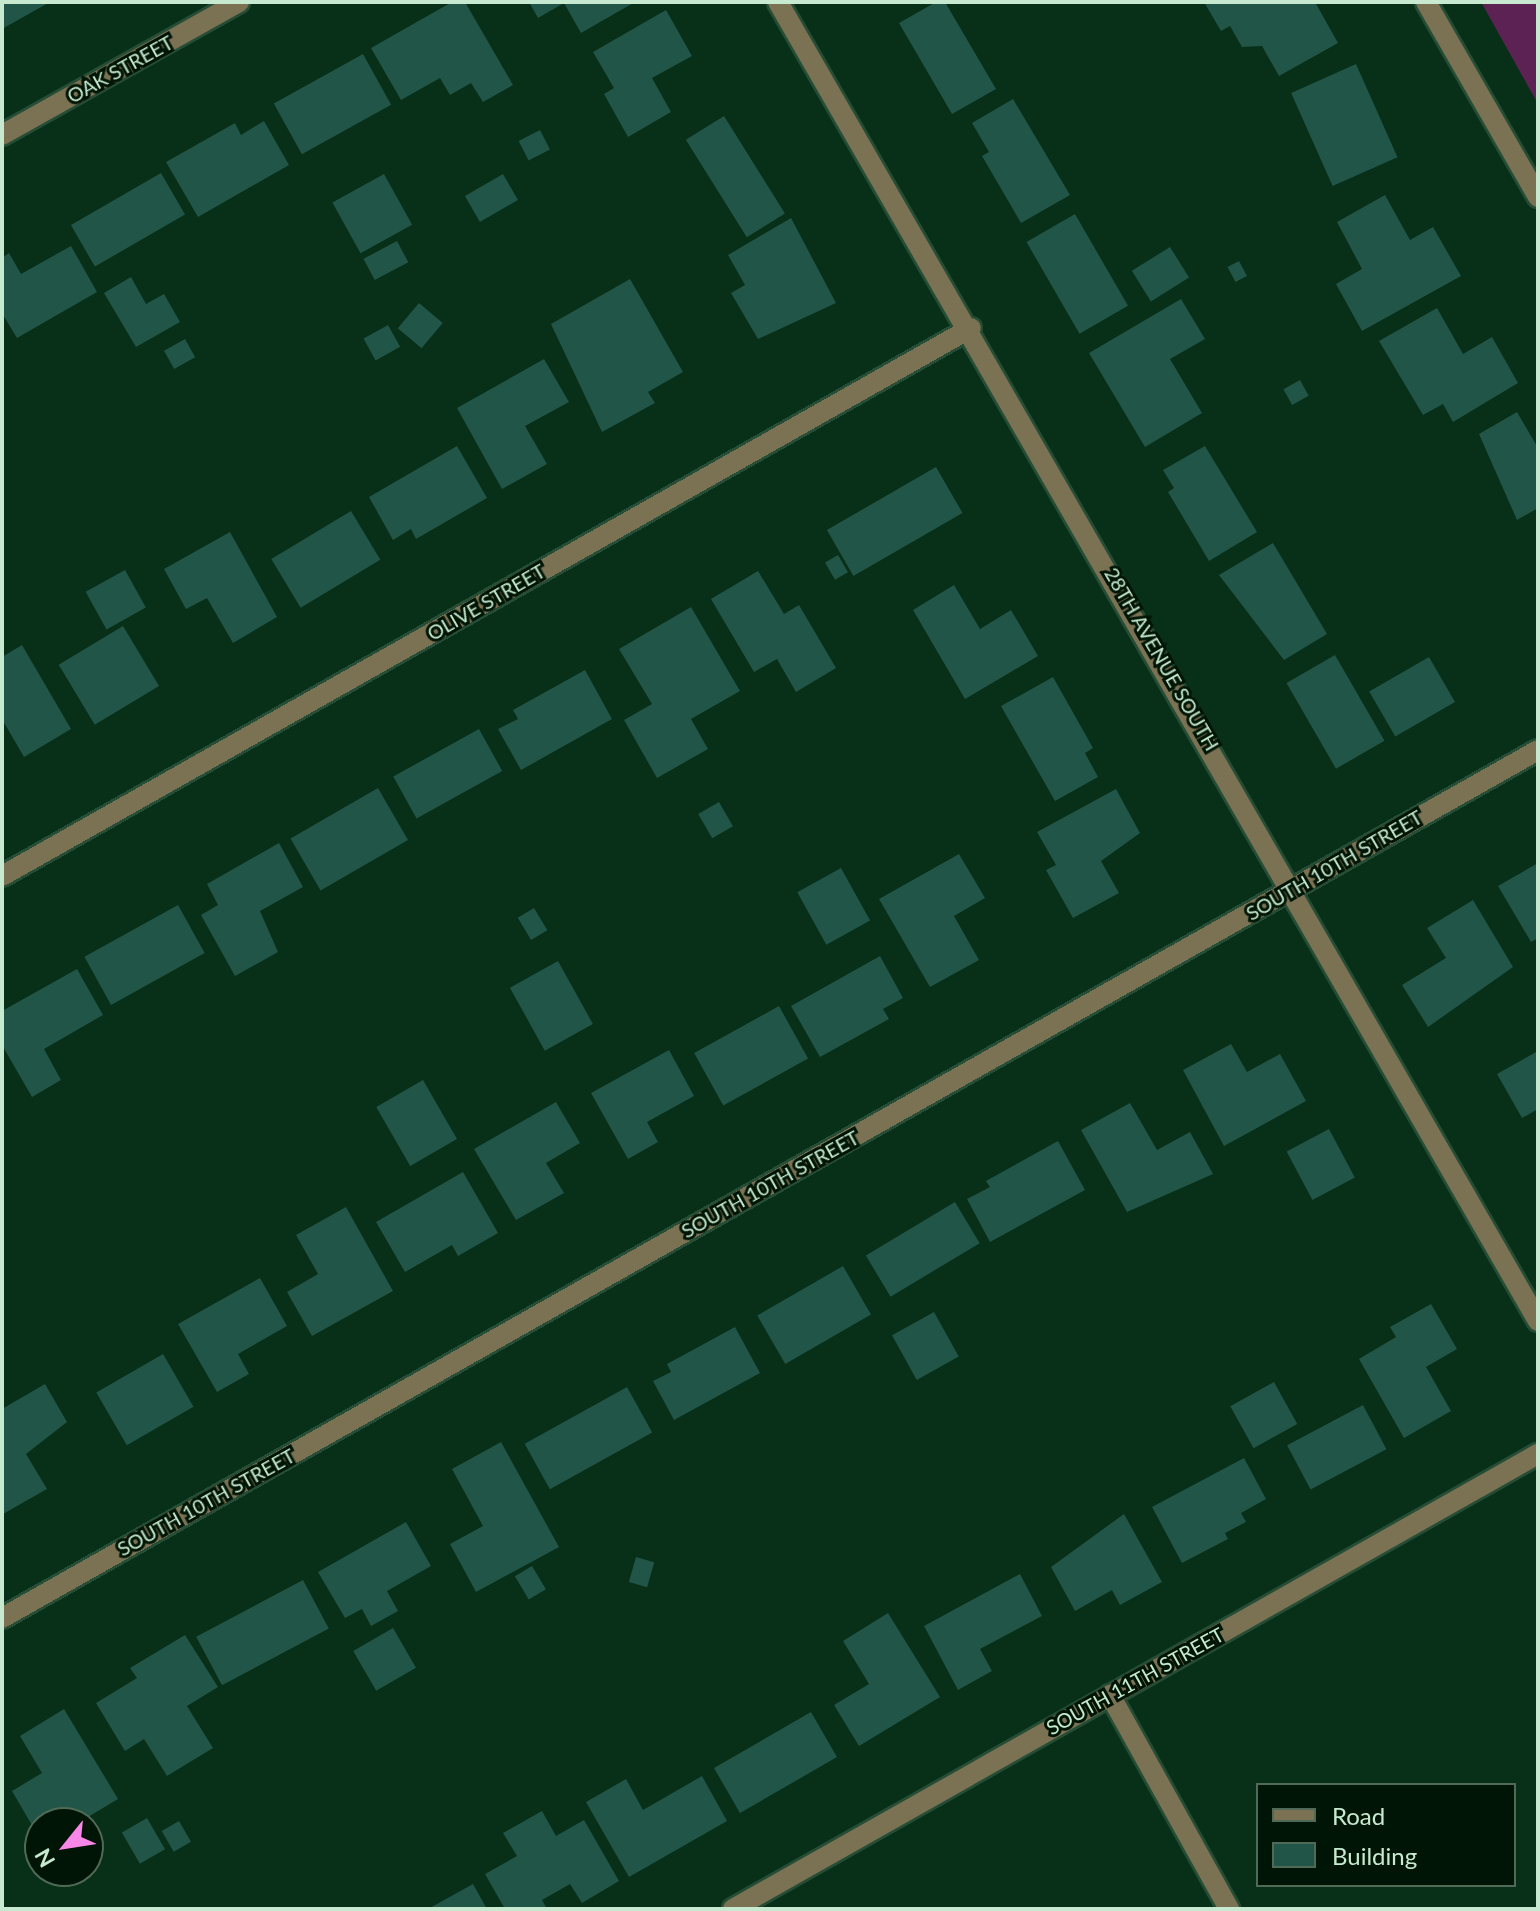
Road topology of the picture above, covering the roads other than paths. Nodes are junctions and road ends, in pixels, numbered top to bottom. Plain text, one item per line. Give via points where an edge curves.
1 (239, 2) edge
2 (778, 2) edge
3 (1426, 2) edge
4 (2, 135) edge
5 (1538, 197) edge
6 (971, 328) junction
7 (1538, 750) edge
8 (2, 876) edge
9 (1294, 888) junction
10 (1538, 1321) edge
11 (1538, 1454) edge
12 (2, 1618) edge
13 (1110, 1695) junction
14 (733, 1909) edge
15 (1229, 1909) edge

1 - 4 street, OAK STREET
2 - 6 street, 28TH AVENUE SOUTH
3 - 5 street
6 - 8 street, OLIVE STREET
6 - 9 street, 28TH AVENUE SOUTH
7 - 9 street, SOUTH 10TH STREET
9 - 10 street, 28TH AVENUE SOUTH
9 - 12 street, SOUTH 10TH STREET
11 - 13 street, SOUTH 11TH STREET
13 - 14 street, SOUTH 11TH STREET
13 - 15 street

